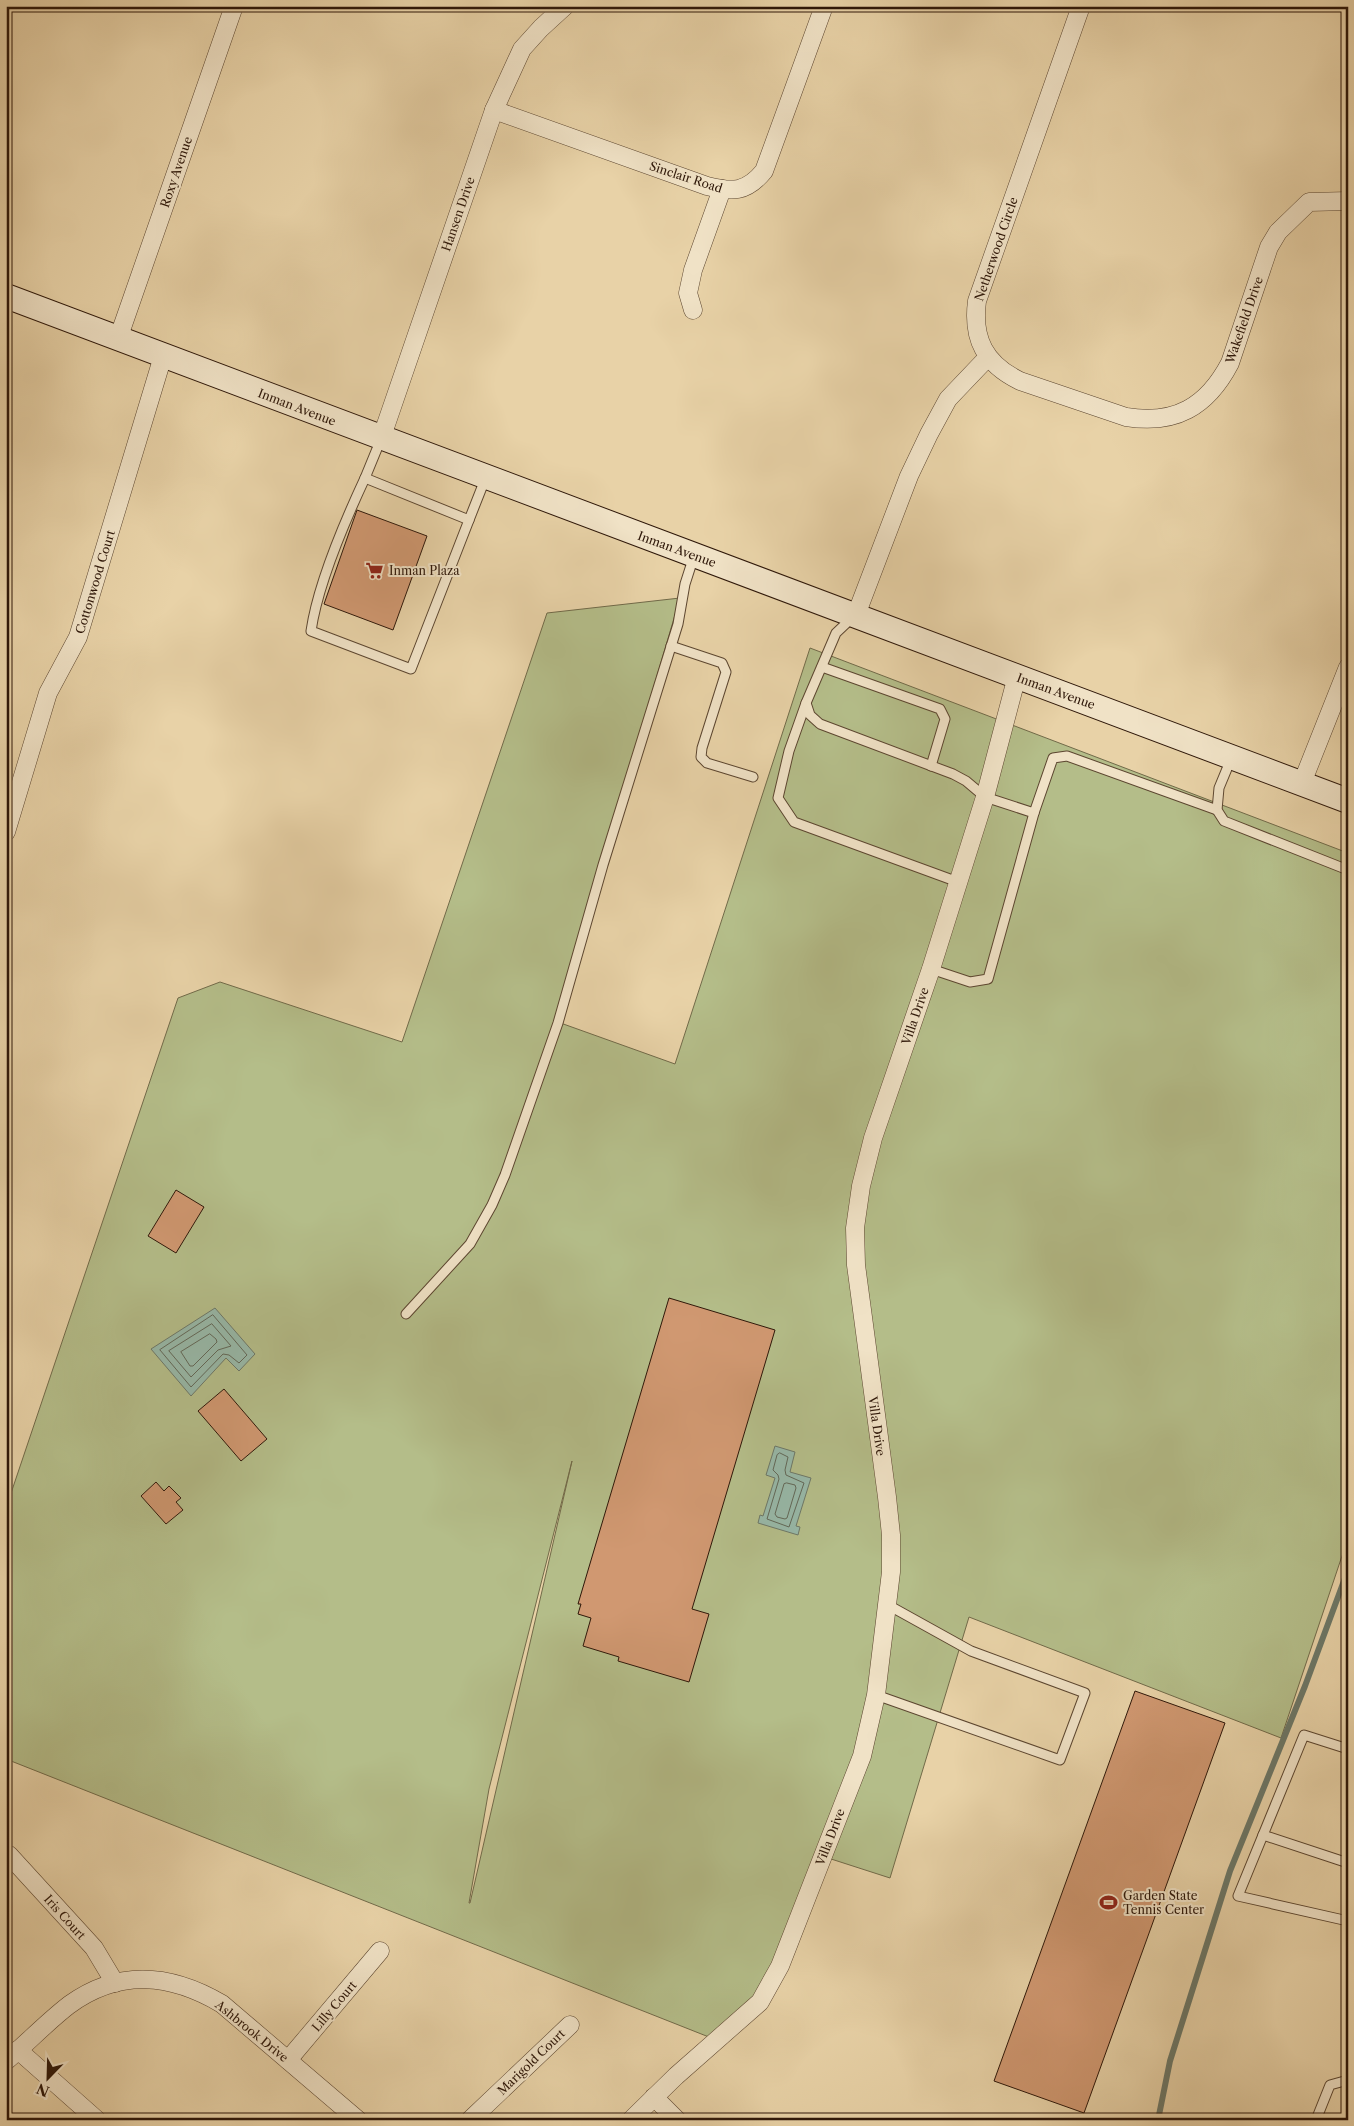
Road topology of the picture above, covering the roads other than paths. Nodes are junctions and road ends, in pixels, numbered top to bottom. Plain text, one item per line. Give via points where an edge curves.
1 (234, 6) edge
2 (565, 6) edge
3 (824, 6) edge
4 (1081, 6) edge
5 (494, 110) junction
6 (722, 190) junction
7 (1348, 201) edge
8 (6, 296) edge
9 (693, 310) dead end
10 (118, 339) junction
11 (163, 356) junction
12 (988, 356) junction
13 (381, 438) junction
14 (486, 477) junction
15 (365, 478) junction
16 (469, 520) junction
17 (694, 556) junction
18 (856, 615) junction
19 (671, 646) junction
20 (822, 667) junction
21 (1348, 667) edge
22 (1017, 676) junction
23 (806, 703) junction
24 (1232, 756) junction
25 (931, 766) junction
26 (752, 777) dead end
27 (1302, 783) junction
28 (985, 797) junction
29 (1348, 801) edge
30 (1217, 810) junction
31 (1034, 813) junction
32 (6, 832) edge
33 (1348, 870) edge
34 (958, 882) junction
35 (931, 969) junction
36 (406, 1314) dead end
37 (888, 1605) junction
38 (876, 1695) junction
39 (1348, 1750) edge
40 (1263, 1835) junction
41 (9, 1855) dead end
42 (1348, 1863) edge
43 (1348, 1921) edge
44 (380, 1951) dead end
45 (115, 1983) junction
46 (570, 2025) dead end
47 (12, 2056) edge
48 (288, 2060) junction
49 (1348, 2080) edge
50 (654, 2097) junction
51 (97, 2120) edge
52 (358, 2120) edge
53 (470, 2120) edge
54 (631, 2120) edge
55 (678, 2120) edge
56 (1316, 2120) edge

1 - 10 street, Roxy Avenue
2 - 5 street, Hansen Drive via 522,49
3 - 6 street, Sinclair Road via 764,172 746,187
4 - 12 street, Netherwood Circle via 977,301 978,336
5 - 6 street, Sinclair Road
5 - 13 street, Hansen Drive
6 - 9 street via 693,270 688,293
7 - 12 street, Wakefield Drive via 1309,202 1278,232 1230,363 1210,393 1180,414 1144,420 1126,417 1020,381 1007,375
8 - 10 main road, Inman Avenue
10 - 11 main road, Inman Avenue
11 - 13 main road, Inman Avenue
11 - 32 street, Cottonwood Court via 78,638 48,693
12 - 18 street via 948,399 928,434
13 - 14 main road, Inman Avenue
13 - 15 lane
14 - 16 lane
14 - 17 main road, Inman Avenue
15 - 16 lane
15 - 16 lane via 348,514 320,594 311,631 412,669
17 - 18 main road, Inman Avenue
17 - 19 lane
18 - 20 lane via 836,633
18 - 22 main road, Inman Avenue
19 - 26 lane via 722,664 726,672 701,756 708,763
19 - 36 lane via 556,1031 505,1175 470,1244
20 - 23 lane
20 - 25 lane via 940,709 945,719
21 - 27 street
22 - 24 main road, Inman Avenue
22 - 28 street, Villa Drive
23 - 25 lane via 810,715 820,724
23 - 34 lane via 788,751 778,798 794,822
24 - 27 main road, Inman Avenue
24 - 30 lane via 1219,788
25 - 28 lane via 966,781
27 - 29 main road, Inman Avenue
28 - 31 lane
28 - 34 street, Villa Drive
30 - 31 lane via 1066,756 1052,758
30 - 33 lane via 1224,822
31 - 35 lane via 988,979 970,982
34 - 35 street, Villa Drive
35 - 37 street, Villa Drive via 873,1138 855,1228 856,1265 890,1535
37 - 38 street, Villa Drive
37 - 38 lane via 971,1651 1085,1693 1060,1760
38 - 50 street, Villa Drive via 862,1756 780,1966 760,2002
39 - 40 lane via 1304,1735
40 - 42 lane
40 - 43 lane via 1238,1896
41 - 45 street, Iris Court via 94,1948
44 - 48 street, Lilly Court
45 - 47 street, Ashbrook Drive via 69,2005
45 - 48 street, Ashbrook Drive via 147,1979 174,1982 199,1991 222,2004
46 - 53 street, Marigold Court
47 - 51 street
48 - 52 street, Ashbrook Drive
49 - 56 lane via 1330,2084
50 - 54 street, Villa Drive
50 - 55 street

